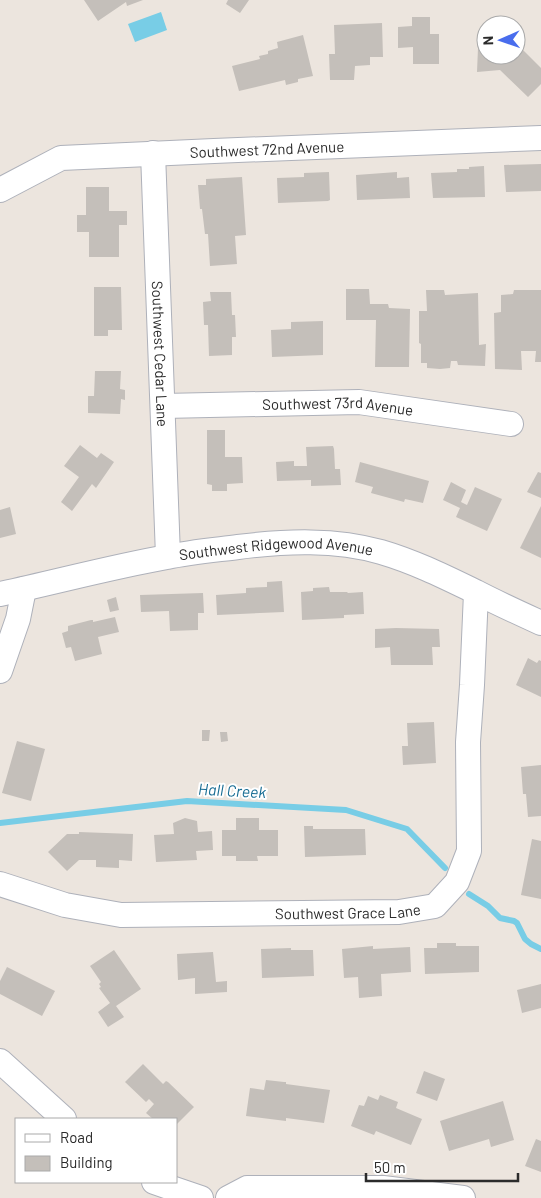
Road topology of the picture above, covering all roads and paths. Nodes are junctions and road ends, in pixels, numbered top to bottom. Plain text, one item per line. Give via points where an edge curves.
1 (541, 138) edge
2 (153, 153) junction
3 (0, 190) edge
4 (163, 406) junction
5 (511, 424) dead end
6 (168, 556) junction
7 (24, 589) junction
8 (476, 592) junction
9 (0, 594) edge
10 (541, 623) edge
11 (0, 671) edge
12 (0, 884) edge
13 (0, 1061) edge
14 (63, 1118) edge
15 (157, 1183) edge
16 (201, 1198) edge
17 (228, 1198) edge
18 (463, 1198) edge

1 - 2 street, Southwest 72nd Avenue
2 - 3 street, Southwest 72nd Avenue via 61,158
2 - 4 street, Southwest Cedar Lane
4 - 5 street, Southwest 73rd Avenue via 359,402
4 - 6 street, Southwest Cedar Lane
6 - 7 street, Southwest Ridgewood Avenue
6 - 8 street, Southwest Ridgewood Avenue via 259,544 325,542 388,554
7 - 9 street, Southwest Ridgewood Avenue
7 - 11 street
8 - 10 street, Southwest Ridgewood Avenue
8 - 12 street, Southwest Grace Lane via 468,742 469,851 457,882 435,906 398,912 121,915 65,905
13 - 14 street
15 - 16 street
17 - 18 street via 247,1188 383,1188

